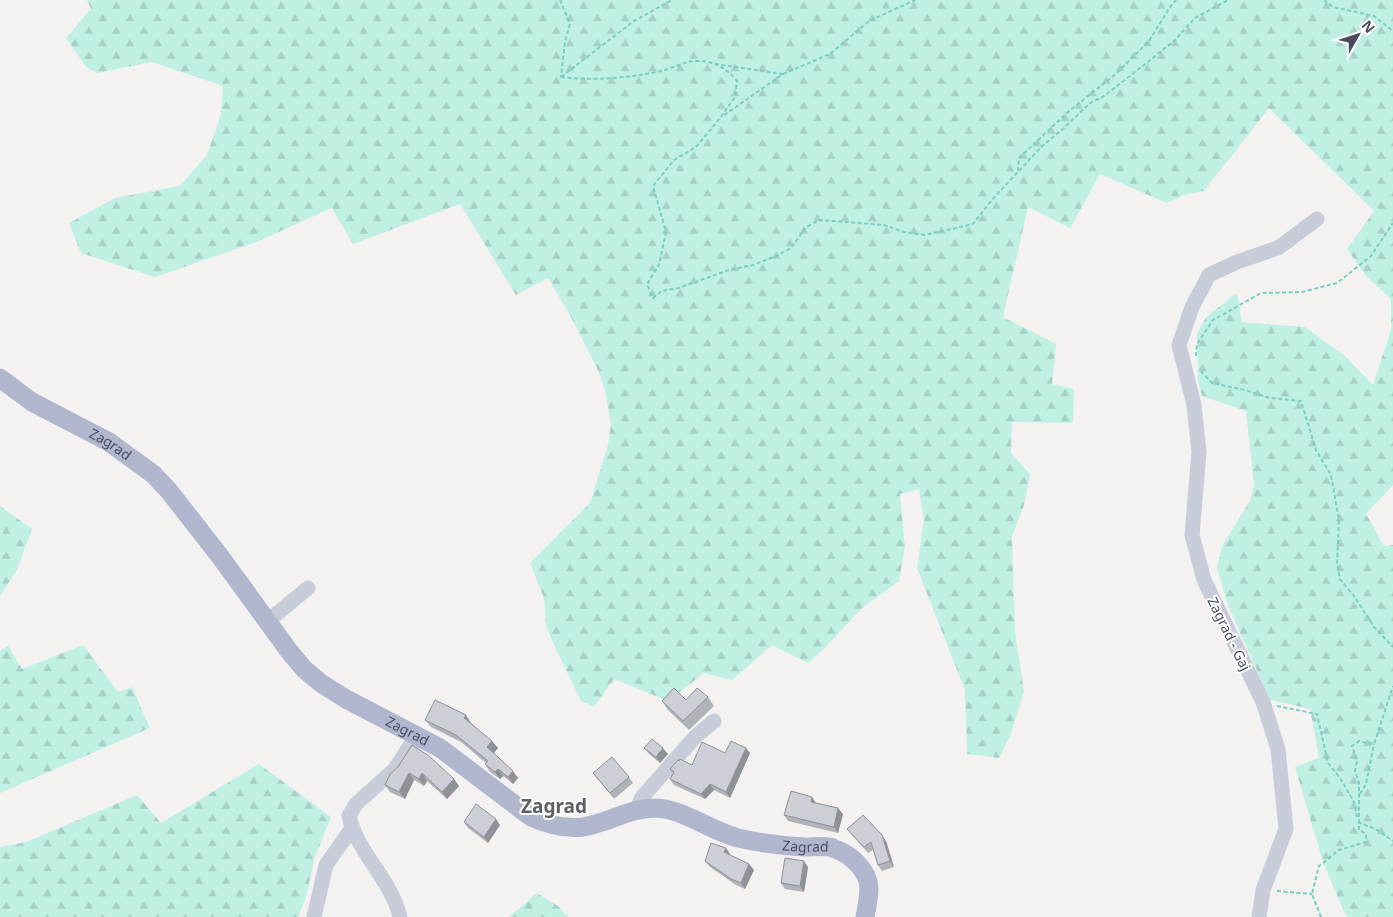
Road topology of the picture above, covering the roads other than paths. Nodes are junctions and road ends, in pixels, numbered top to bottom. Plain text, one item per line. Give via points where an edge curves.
1 (1317, 219) dead end
2 (0, 378) edge
3 (308, 588) dead end
4 (268, 621) junction
5 (714, 721) dead end
6 (417, 735) junction
7 (637, 810) junction
8 (352, 828) junction
9 (314, 917) edge
10 (400, 917) edge
11 (865, 917) edge
12 (1259, 917) edge

1 - 12 street, Zagrad - Gaj via 1278,248 1209,275 1192,307 1179,345 1194,405 1199,452 1192,535 1204,580 1263,702 1278,748 1286,829 1264,890
2 - 4 main road, Zagrad via 32,402 109,442 153,474
3 - 4 street
4 - 6 main road, Zagrad via 304,669 322,684
5 - 7 street via 641,799
6 - 7 main road, Zagrad via 480,776 531,817 544,822 582,827
6 - 8 street via 395,769 356,804 349,816
7 - 11 main road, Zagrad via 657,808 672,811 736,837 762,843 834,848 848,854 860,867 869,885
8 - 9 street via 326,865
8 - 10 street via 386,883

